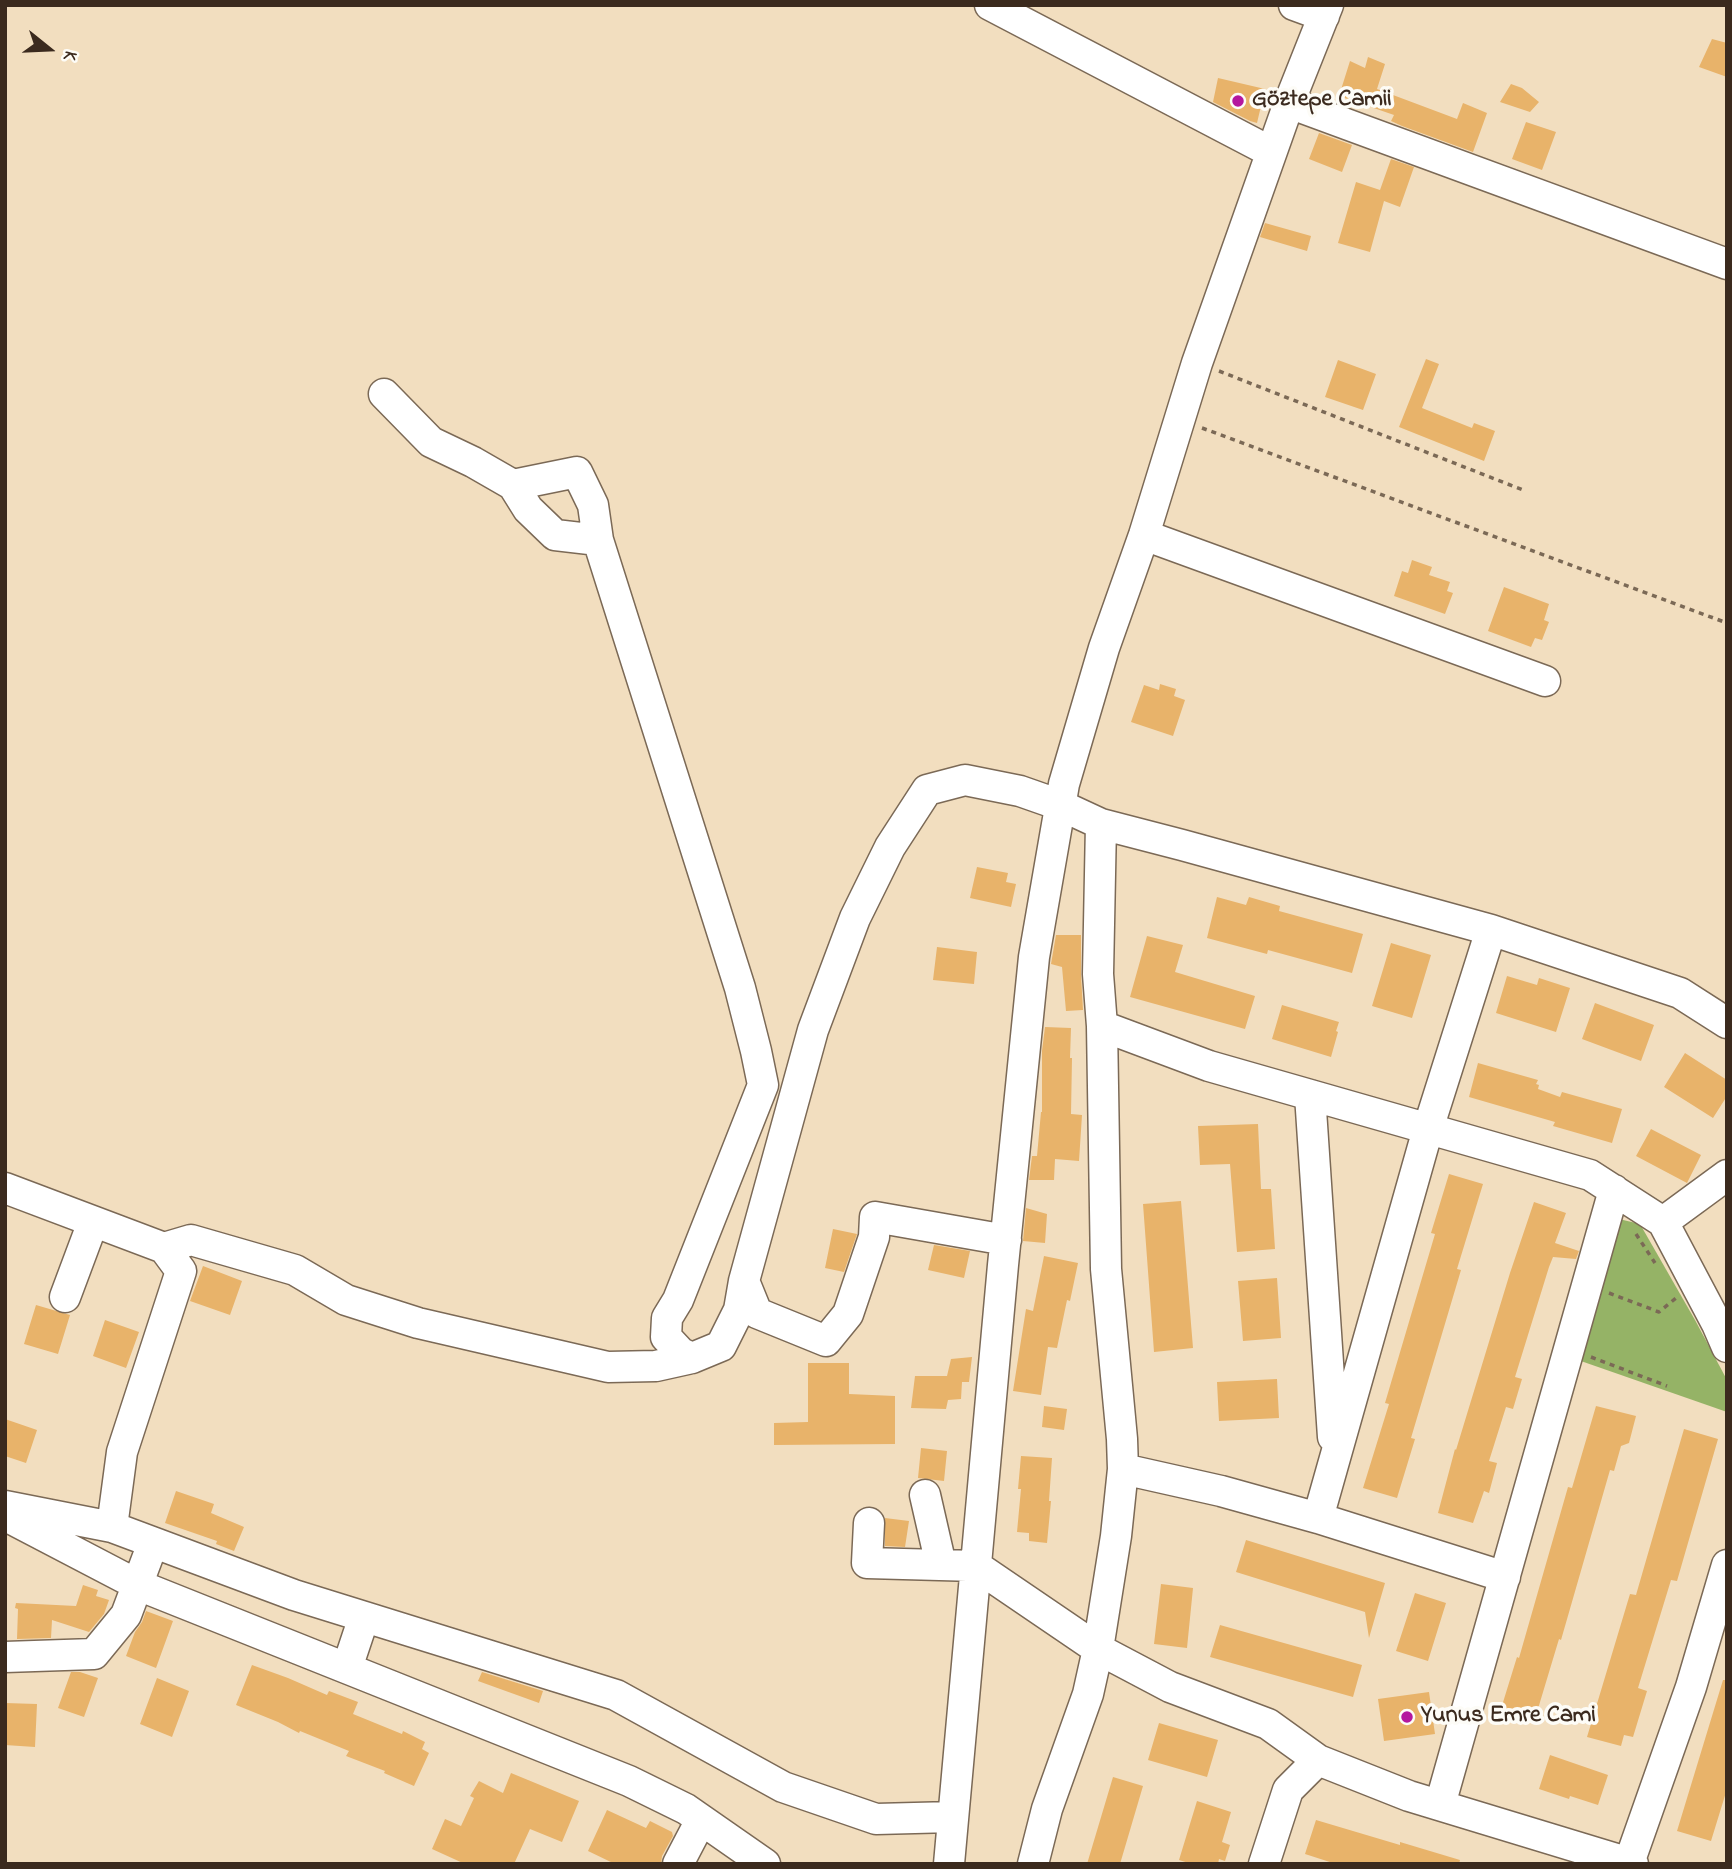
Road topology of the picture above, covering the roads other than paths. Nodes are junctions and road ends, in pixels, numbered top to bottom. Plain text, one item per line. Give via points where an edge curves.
1 (990, 5) edge
2 (1294, 5) edge
3 (1326, 11) edge
4 (1289, 103) junction
5 (1271, 152) junction
6 (1727, 264) edge
7 (384, 394) dead end
8 (513, 485) junction
9 (1144, 535) junction
10 (598, 540) junction
11 (1545, 681) dead end
12 (1060, 805) junction
13 (1101, 824) junction
14 (1491, 930) junction
15 (1727, 1023) edge
16 (1102, 1026) junction
17 (1310, 1095) junction
18 (1428, 1129) junction
19 (1727, 1175) edge
20 (5, 1188) edge
21 (1614, 1190) junction
22 (93, 1222) junction
23 (1663, 1222) junction
24 (1006, 1240) junction
25 (164, 1248) junction
26 (744, 1281) junction
27 (65, 1297) dead end
28 (1727, 1347) edge
29 (692, 1358) junction
30 (1334, 1459) junction
31 (1123, 1469) junction
32 (925, 1495) dead end
33 (5, 1506) edge
34 (5, 1516) edge
35 (1318, 1518) junction
36 (869, 1523) dead end
37 (112, 1527) junction
38 (153, 1542) junction
39 (941, 1565) junction
40 (1727, 1565) edge
41 (976, 1566) junction
42 (1505, 1577) junction
43 (138, 1585) junction
44 (364, 1617) junction
45 (1098, 1649) junction
46 (5, 1657) edge
47 (347, 1668) junction
48 (1318, 1760) junction
49 (1440, 1805) junction
50 (953, 1816) junction
51 (701, 1820) junction
52 (1631, 1863) edge
53 (678, 1864) edge
54 (765, 1864) edge
55 (949, 1864) edge
56 (1034, 1864) edge
57 (1264, 1864) edge

1 - 5 street
2 - 3 street
3 - 4 street
4 - 5 street
4 - 6 street
5 - 9 street via 1197,363
7 - 8 street via 431,442
8 - 10 street via 528,509 555,536
8 - 10 street via 577,472 593,505
9 - 11 street
9 - 12 street via 1104,648
10 - 29 street via 740,988 762,1085 667,1318 666,1337
12 - 13 street
12 - 24 street via 1034,957
12 - 26 street via 965,780 927,790 890,847 855,918 813,1030
13 - 14 street
13 - 16 street via 1098,974
14 - 15 street via 1680,993
14 - 18 street
16 - 17 street via 1209,1066
16 - 31 street via 1106,1269
17 - 18 street
17 - 30 street
18 - 21 street via 1590,1175
18 - 30 street
19 - 23 street
20 - 22 street
21 - 23 street
21 - 42 street
22 - 25 street
22 - 27 street
23 - 28 street
24 - 26 street via 874,1217 874,1237 848,1314 826,1341 757,1313
24 - 41 street
25 - 29 street via 191,1240 295,1270 346,1300 418,1323 608,1367 656,1366
25 - 37 street via 181,1271 122,1452
26 - 29 street via 739,1310 722,1346
30 - 35 street
31 - 35 street
31 - 45 street
32 - 39 street
33 - 37 street
34 - 43 street
35 - 42 street
36 - 39 street via 867,1563
37 - 38 street
38 - 43 street
38 - 44 street
39 - 41 street
40 - 52 street
41 - 45 street
41 - 50 street
42 - 49 street
43 - 46 street via 126,1615 94,1654
43 - 47 street
44 - 47 street
44 - 50 street via 616,1695 783,1787 876,1819
45 - 48 street via 1170,1687 1268,1724
45 - 56 street
47 - 51 street via 629,1781
48 - 49 street
48 - 57 street via 1288,1790
49 - 52 street
50 - 55 street
51 - 53 street
51 - 54 street

